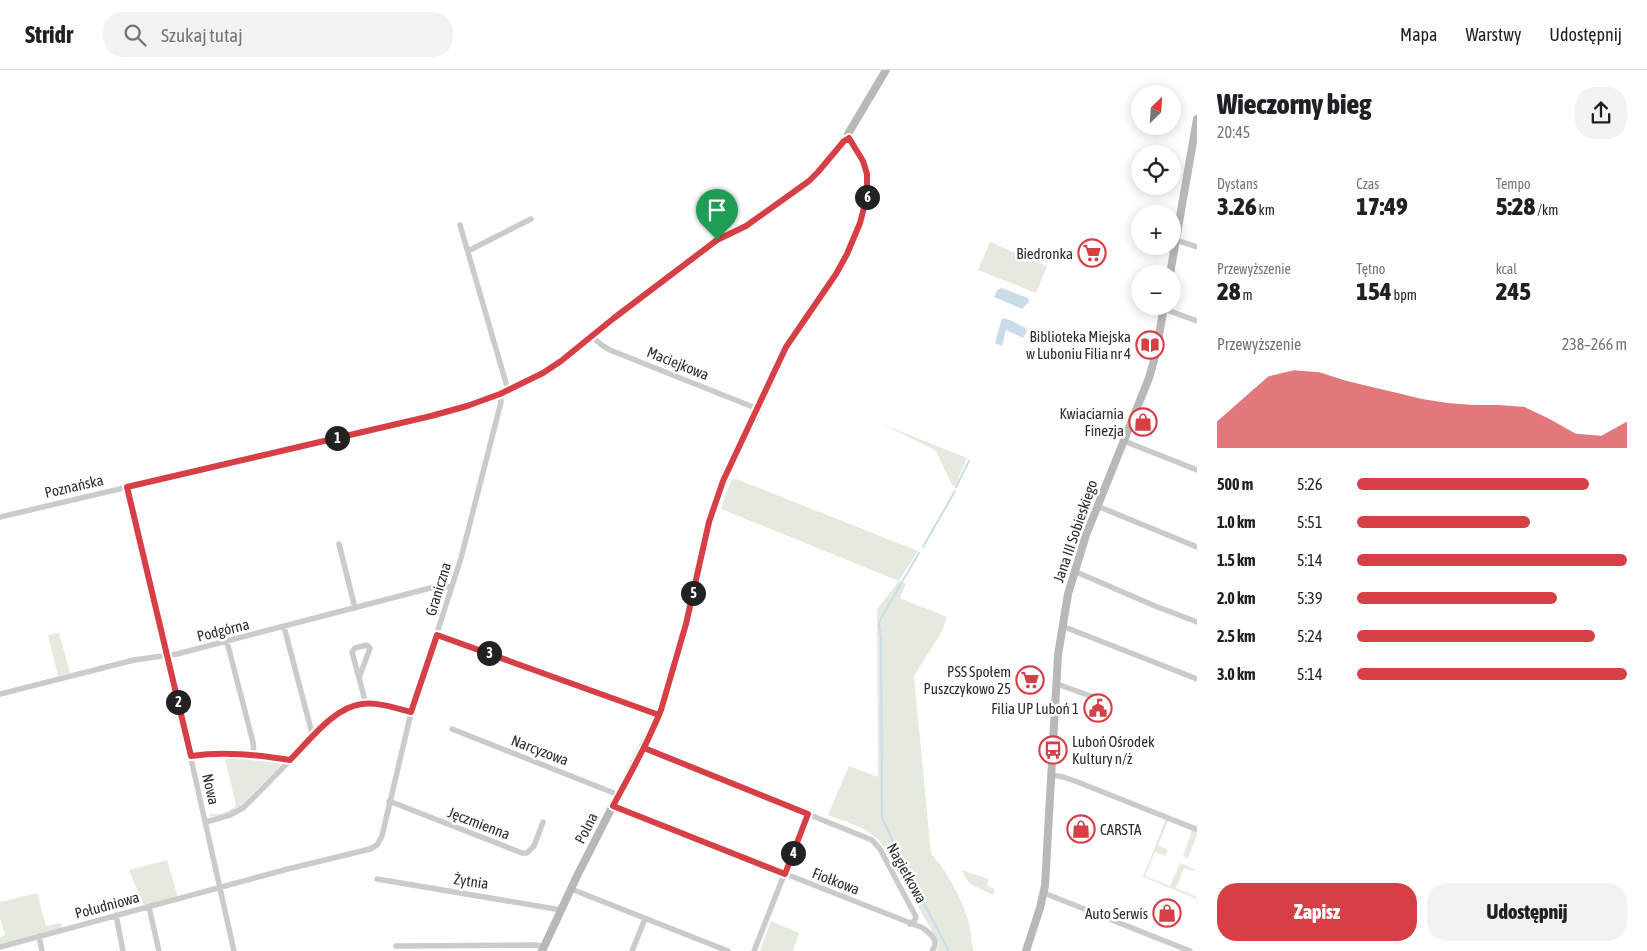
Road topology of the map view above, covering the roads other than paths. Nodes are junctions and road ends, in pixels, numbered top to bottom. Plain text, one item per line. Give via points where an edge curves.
1 (886, 70) edge
2 (1197, 119) edge
3 (849, 138) junction
4 (1195, 138) edge
5 (1181, 213) edge
6 (532, 219) dead end
7 (460, 224) dead end
8 (1181, 242) edge
9 (1197, 247) edge
10 (468, 251) junction
11 (1163, 315) edge
12 (1181, 315) edge
13 (1197, 321) edge
14 (591, 336) junction
15 (508, 390) junction
16 (500, 394) junction
17 (758, 409) junction
18 (1124, 441) junction
19 (1197, 470) edge
20 (127, 487) junction
21 (1097, 506) junction
22 (0, 517) edge
23 (339, 544) dead end
24 (1197, 546) edge
25 (1074, 572) junction
26 (451, 587) junction
27 (355, 608) junction
28 (1197, 622) edge
29 (1062, 626) junction
30 (284, 627) junction
31 (437, 635) junction
32 (227, 642) junction
33 (168, 656) junction
34 (359, 678) junction
35 (1197, 679) edge
36 (1057, 684) junction
37 (0, 694) edge
38 (1099, 699) dead end
39 (366, 704) junction
40 (411, 712) junction
41 (659, 715) junction
42 (452, 729) dead end
43 (313, 737) junction
44 (644, 748) junction
45 (254, 755) junction
46 (191, 756) junction
47 (290, 760) junction
48 (1052, 776) junction
49 (619, 795) junction
50 (389, 801) junction
51 (613, 806) junction
52 (808, 814) junction
53 (206, 822) junction
54 (543, 822) dead end
55 (1196, 829) edge
56 (374, 847) joint
57 (785, 874) junction
58 (377, 879) dead end
59 (220, 888) junction
60 (571, 889) junction
61 (1044, 893) junction
62 (149, 907) junction
63 (561, 910) junction
64 (116, 915) junction
65 (645, 919) junction
66 (910, 924) junction
67 (39, 936) junction
68 (396, 946) dead end
69 (0, 947) edge
70 (543, 949) edge
71 (42, 951) edge
72 (123, 951) edge
73 (158, 951) edge
74 (234, 951) edge
75 (632, 951) edge
76 (728, 951) edge
77 (754, 951) edge
78 (932, 951) edge
79 (1026, 951) edge
80 (1190, 951) edge

1 - 3 street, Poznańska via 850,130
2 - 4 street
3 - 14 street, Poznańska via 805,184 746,226 714,242
3 - 17 street, Polna via 867,174 867,196 860,223 836,274 788,343
4 - 5 street
6 - 10 street
7 - 10 street
8 - 9 street
10 - 15 street
11 - 18 street, Jana III Sobieskiego via 1150,374
12 - 13 street
14 - 15 street, Poznańska via 551,368
14 - 17 street, Maciejkowa via 610,350
15 - 16 street, Poznańska
16 - 20 street, Poznańska via 431,416
16 - 26 street, Graniczna via 501,402
17 - 41 street, Polna via 728,468 713,508 686,624
18 - 19 street
18 - 21 street, Jana III Sobieskiego
20 - 22 street, Poznańska
20 - 33 street, Nowa
21 - 24 street
21 - 25 street, Jana III Sobieskiego
23 - 27 street
25 - 28 street
25 - 29 street, Jana III Sobieskiego
26 - 27 street, Podgórna via 441,586
26 - 31 street, Graniczna
27 - 30 street, Podgórna
29 - 35 street
29 - 36 street, Jana III Sobieskiego
30 - 32 street, Podgórna
30 - 43 street
31 - 40 street, Graniczna
31 - 41 street
32 - 33 street, Podgórna
32 - 45 street
33 - 37 street, Podgórna via 134,660
33 - 46 street, Nowa
34 - 34 street via 352,650 367,645 370,648
34 - 39 street
36 - 38 street
36 - 48 street, Jana III Sobieskiego
39 - 40 street
39 - 43 street via 342,711
40 - 50 street, Graniczna
41 - 44 street, Polna
42 - 49 street, Narcyzowa
43 - 47 street
44 - 49 street, Polna
44 - 52 street, Nagietkowa
45 - 46 street via 212,753
45 - 47 street
46 - 53 street, Nowa
47 - 53 street via 239,811
48 - 55 street via 1067,778
48 - 61 street, Jana III Sobieskiego
49 - 51 street, Polna
50 - 54 street, Jęczmienna via 522,852 534,846
50 - 56 street, Graniczna via 381,839
51 - 57 street, Fiołkowa
51 - 60 street, Polna
52 - 57 street
52 - 66 street, Nagietkowa via 876,843 916,916
53 - 59 street, Nowa
56 - 59 street, Południowa
57 - 66 street, Fiołkowa
57 - 77 street
58 - 63 street, Żytnia
59 - 62 street, Południowa
59 - 74 street, Nowa
60 - 63 street, Polna
60 - 65 street
61 - 79 street, Jana III Sobieskiego
61 - 80 street
62 - 64 street, Południowa
62 - 73 street
63 - 70 street, Polna
64 - 67 street, Południowa
64 - 72 street
65 - 75 street
65 - 76 street
66 - 78 street, Fiołkowa via 933,937
67 - 69 street, Południowa
67 - 71 street
68 - 70 street via 536,945

